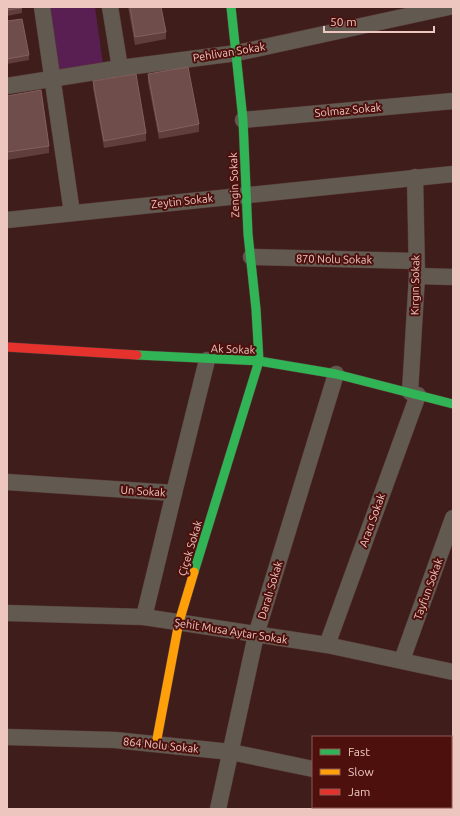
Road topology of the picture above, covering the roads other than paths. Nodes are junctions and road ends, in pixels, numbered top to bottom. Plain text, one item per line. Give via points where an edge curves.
1 (42, 7) edge
2 (110, 7) edge
3 (231, 7) edge
4 (449, 7) edge
5 (237, 53) junction
6 (120, 68) junction
7 (53, 78) junction
8 (7, 86) edge
9 (453, 100) edge
10 (243, 120) junction
11 (453, 174) edge
12 (415, 177) junction
13 (247, 195) junction
14 (72, 213) junction
15 (7, 220) edge
16 (251, 257) junction
17 (417, 269) junction
18 (453, 277) edge
19 (7, 347) edge
20 (207, 360) junction
21 (259, 361) junction
22 (336, 374) junction
23 (414, 394) junction
24 (453, 404) edge
25 (7, 482) edge
26 (174, 493) junction
27 (453, 518) edge
28 (7, 613) edge
29 (144, 617) junction
30 (179, 622) junction
31 (256, 635) junction
32 (327, 645) junction
33 (402, 660) junction
34 (453, 672) edge
35 (7, 737) edge
36 (156, 744) junction
37 (231, 752) junction
38 (312, 769) edge
39 (218, 809) edge

1 - 7 street
2 - 6 street
3 - 5 street, Zengin Sokak
4 - 5 street, Pehlivan Sokak
5 - 6 street, Pehlivan Sokak
5 - 10 street, Zengin Sokak
6 - 7 street, Pehlivan Sokak
7 - 8 street, Pehlivan Sokak
7 - 14 street
9 - 10 street, Solmaz Sokak
10 - 13 street, Zengin Sokak
11 - 12 street, Zeytin Sokak
12 - 13 street, Zeytin Sokak
12 - 17 street, Kırgın Sokak
13 - 14 street, Zeytin Sokak
13 - 16 street, Zengin Sokak
14 - 15 street, Zeytin Sokak
16 - 17 street, 870 Nolu Sokak
16 - 21 street, Zengin Sokak
17 - 18 street, 870 Nolu Sokak
17 - 23 street, Kırgın Sokak
19 - 20 street, Ak Sokak
20 - 21 street, Ak Sokak
20 - 26 street
21 - 22 street, Ak Sokak
21 - 30 street, Çiçek Sokak
22 - 23 street, Ak Sokak
22 - 31 street, Daralı Sokak
23 - 24 street, Ak Sokak
23 - 32 street, Aracı Sokak
25 - 26 street, Un Sokak
26 - 29 street, Un Sokak
27 - 33 street, Tayfun Sokak
28 - 29 street, Şehit Musa Aytar Sokak
29 - 30 street, Şehit Musa Aytar Sokak
30 - 31 street, Şehit Musa Aytar Sokak
30 - 36 street, Çiçek Sokak
31 - 32 street, Şehit Musa Aytar Sokak
31 - 37 street, Daralı Sokak
32 - 33 street, Şehit Musa Aytar Sokak
33 - 34 street, Şehit Musa Aytar Sokak
35 - 36 street, 864 Nolu Sokak via 115,740
36 - 37 street, 864 Nolu Sokak
37 - 38 street, 864 Nolu Sokak
37 - 39 street, Daralı Sokak

